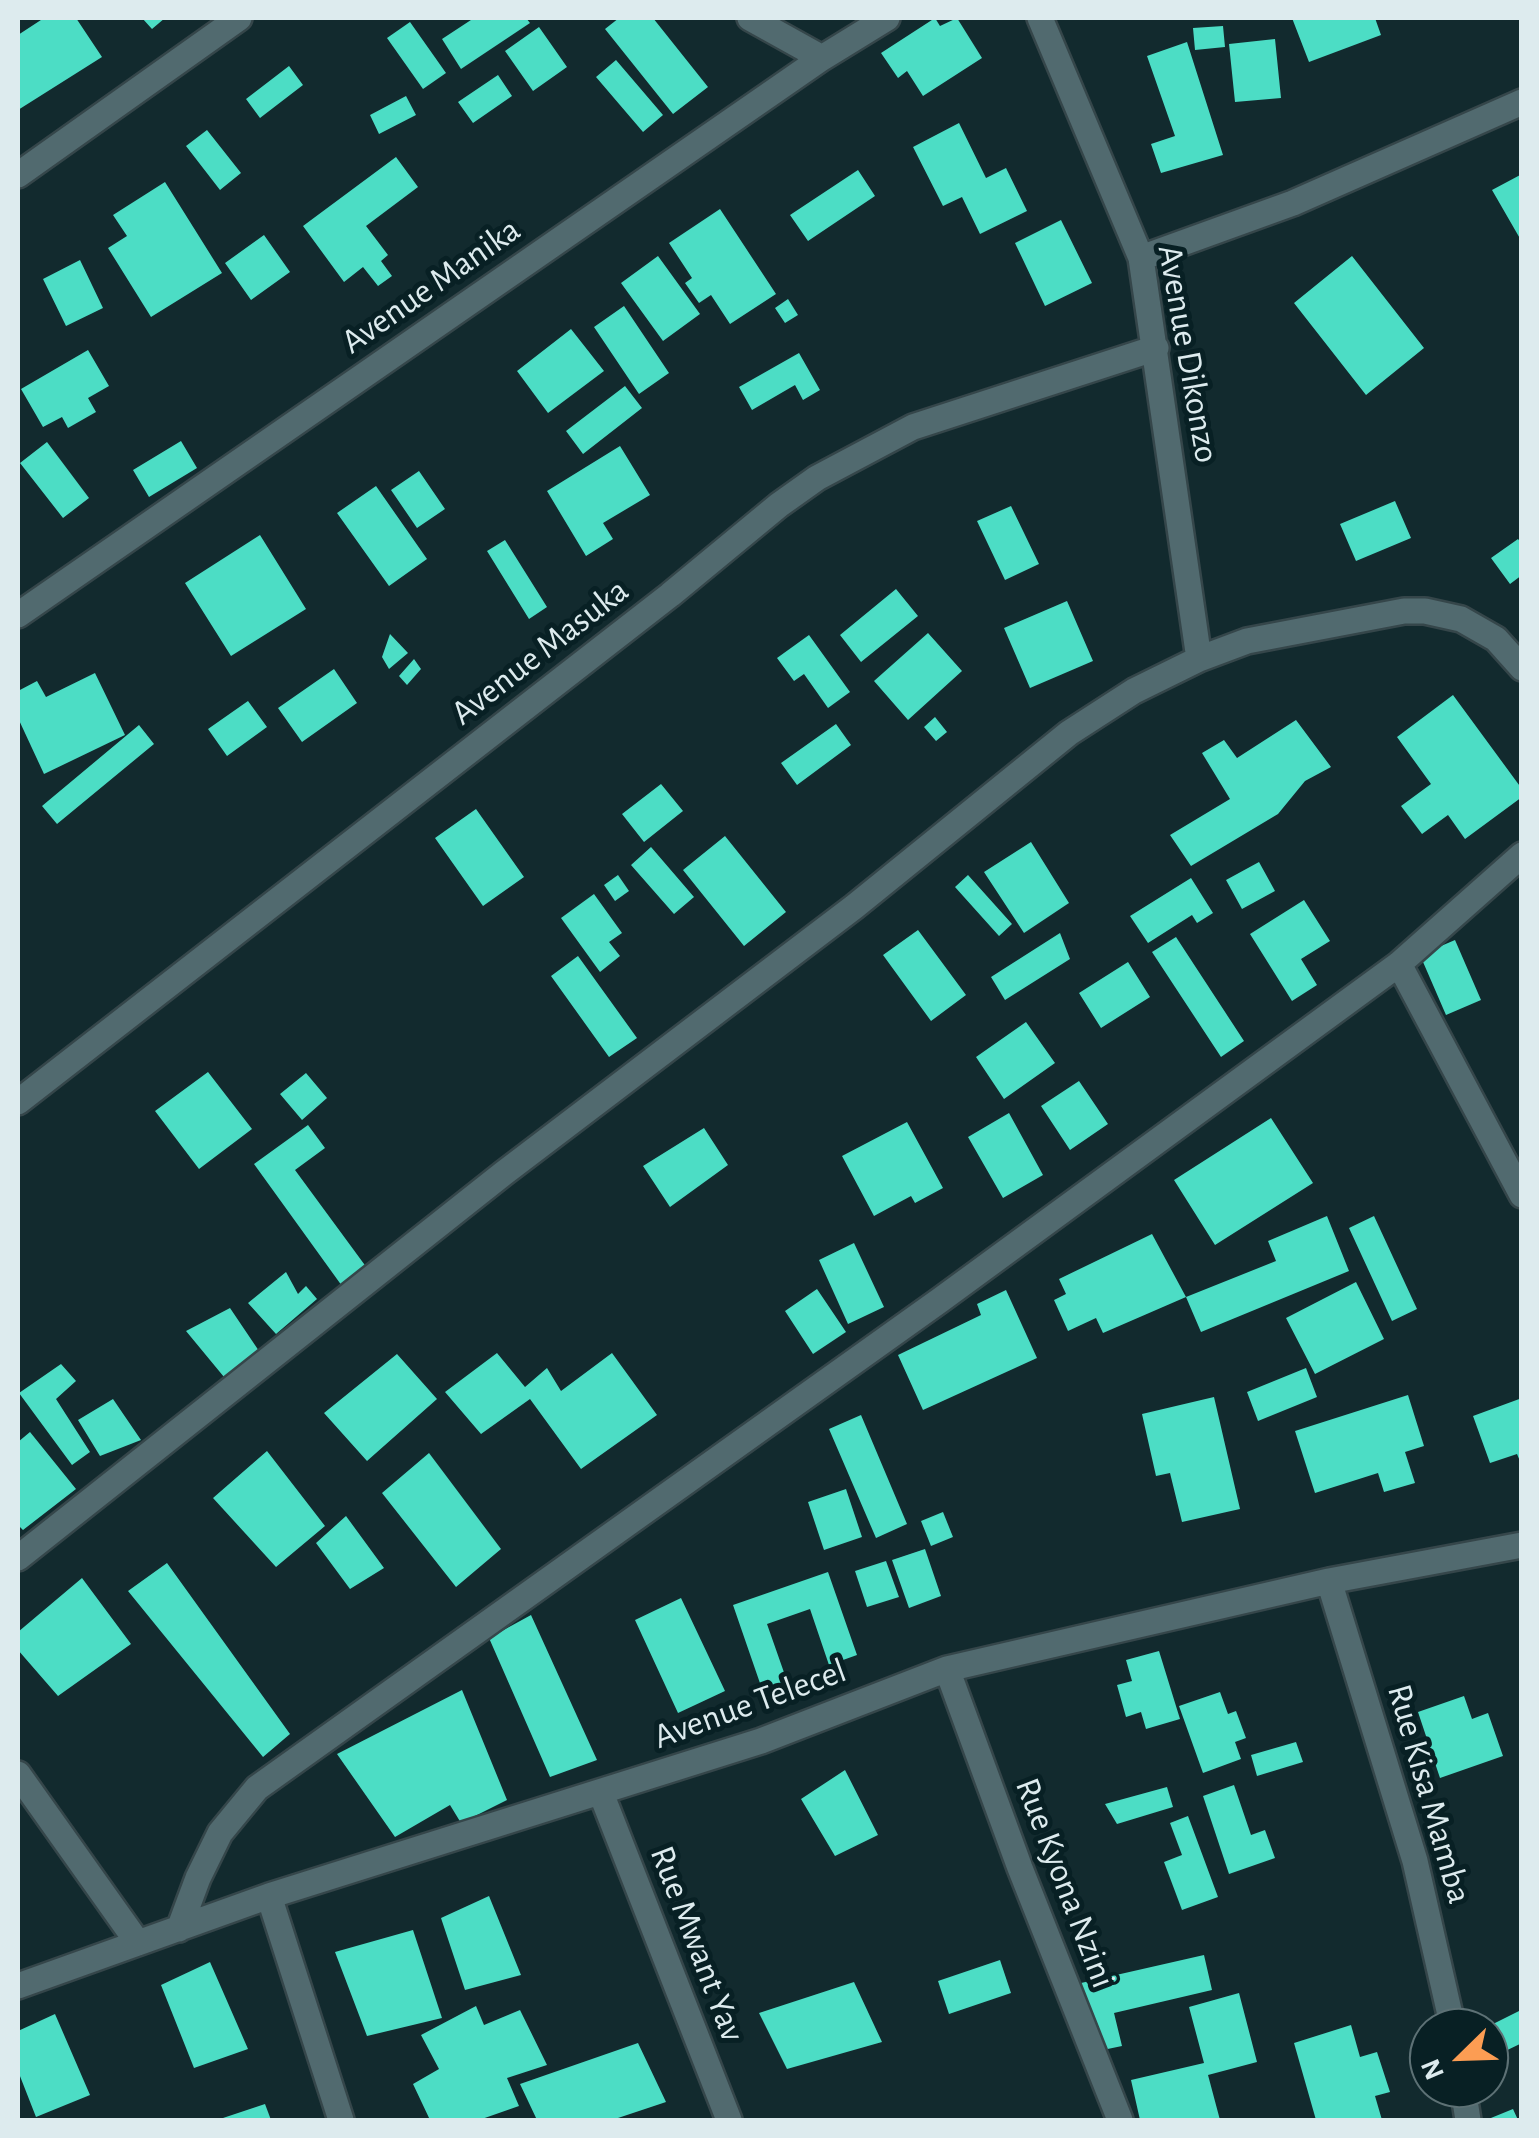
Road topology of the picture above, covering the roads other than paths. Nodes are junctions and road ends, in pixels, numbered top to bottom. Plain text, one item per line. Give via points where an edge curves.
1 (239, 18) edge
2 (750, 18) edge
3 (887, 18) edge
4 (1040, 18) edge
5 (822, 58) junction
6 (1522, 102) edge
7 (18, 175) edge
8 (1142, 258) junction
9 (1156, 348) junction
10 (18, 615) edge
11 (1200, 659) junction
12 (1522, 668) edge
13 (1522, 855) edge
14 (1399, 964) junction
15 (18, 1102) edge
16 (1522, 1195) edge
17 (1522, 1545) edge
18 (18, 1558) edge
19 (1329, 1582) junction
20 (947, 1669) junction
21 (18, 1774) edge
22 (600, 1793) junction
23 (269, 1896) junction
24 (178, 1928) junction
25 (138, 1944) junction
26 (18, 1986) edge
27 (1448, 2008) edge
28 (341, 2120) edge
29 (728, 2120) edge
30 (1120, 2120) edge

1 - 7 street
2 - 5 street
3 - 5 street, Avenue Manika
4 - 8 street, Avenue Dikonzo
5 - 10 street, Avenue Manika
6 - 8 street via 1294,203
8 - 9 street, Avenue Dikonzo
9 - 11 street, Avenue Dikonzo
9 - 15 street, Avenue Masuka via 913,427 817,478
11 - 12 street via 1292,630 1425,611 1477,627
11 - 18 street via 1069,733
13 - 14 street
14 - 16 street
14 - 24 street via 257,1788 220,1833
17 - 19 street, Avenue Telecel
19 - 20 street, Avenue Telecel
19 - 27 street, Rue Kisa Mamba via 1415,1860
20 - 22 street, Avenue Telecel via 761,1741
20 - 30 street, Rue Kyona Nzini
21 - 25 street
22 - 23 street, Avenue Telecel
22 - 29 street, Rue Mwant Yav
23 - 24 street, Avenue Telecel
23 - 28 street
24 - 25 street, Avenue Telecel
25 - 26 street, Avenue Telecel

